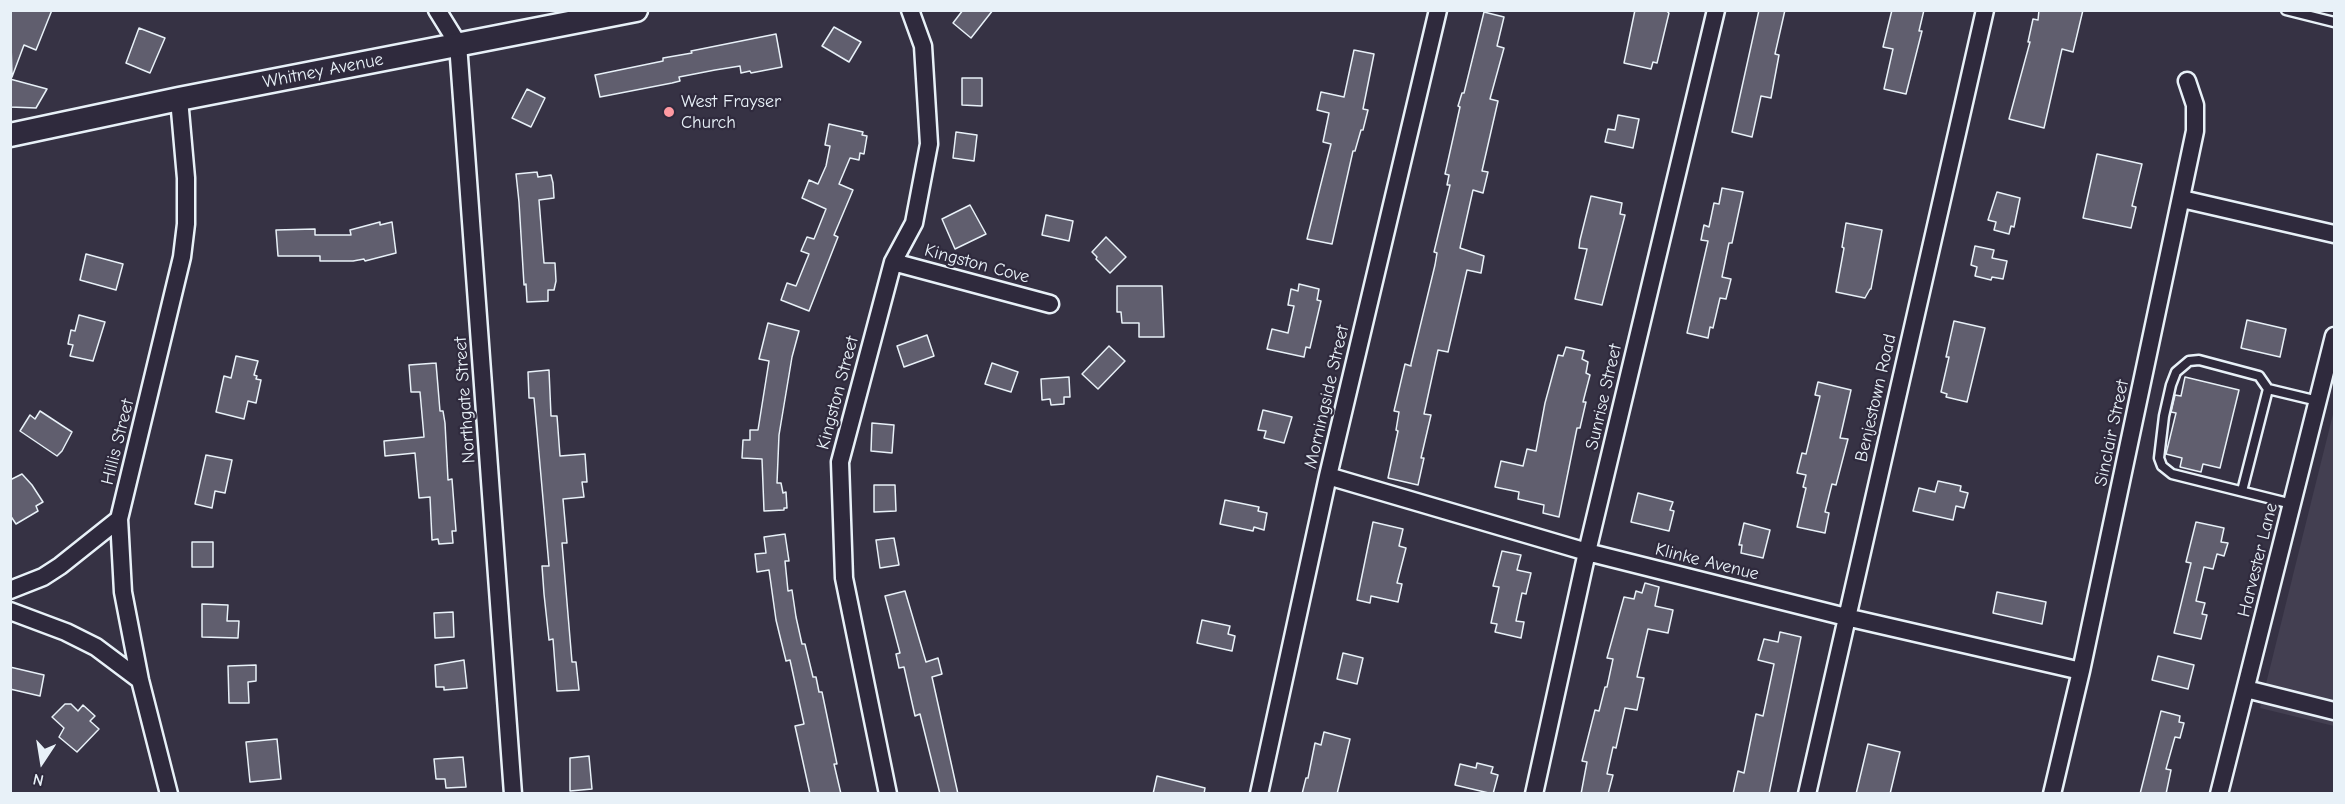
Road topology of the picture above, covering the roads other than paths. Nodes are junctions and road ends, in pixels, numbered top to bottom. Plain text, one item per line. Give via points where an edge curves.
1 (437, 10) edge
2 (636, 10) edge
3 (910, 10) edge
4 (1438, 10) edge
5 (1716, 10) edge
6 (1985, 10) edge
7 (2286, 10) edge
8 (2334, 22) edge
9 (458, 44) junction
10 (2187, 81) dead end
11 (178, 99) junction
12 (10, 135) edge
13 (2182, 199) junction
14 (2334, 234) edge
15 (893, 262) junction
16 (1050, 304) dead end
17 (2334, 336) edge
18 (2268, 389) junction
19 (2318, 401) junction
20 (1328, 476) junction
21 (2242, 491) junction
22 (2292, 504) junction
23 (119, 519) junction
24 (1587, 552) junction
25 (10, 590) edge
26 (10, 611) edge
27 (1846, 617) junction
28 (2081, 671) junction
29 (140, 680) junction
30 (2246, 689) junction
31 (2334, 711) edge
32 (169, 794) edge
33 (513, 794) edge
34 (888, 794) edge
35 (1259, 794) edge
36 (1534, 794) edge
37 (1807, 794) edge
38 (2052, 794) edge
39 (2219, 794) edge

1 - 9 street, Northgate Street
2 - 9 main road, Whitney Avenue
3 - 15 street, Kingston Street via 923,46 929,144 914,223
4 - 20 street, Morningside Street
5 - 24 street, Sunrise Street
6 - 27 street, Benjestown Road
7 - 8 lane
9 - 11 main road, Whitney Avenue
9 - 33 street, Northgate Street
10 - 13 street, Sinclair Street via 2196,118
11 - 12 main road, Whitney Avenue
11 - 23 street, Hillis Street via 186,178 182,257
13 - 14 street
13 - 28 street, Sinclair Street
15 - 16 street, Kingston Cove
15 - 34 street, Kingston Street via 840,462 844,578
17 - 19 street, Harvester Lane
18 - 19 lane
18 - 21 lane
18 - 21 lane via 2259,376 2199,360 2181,366 2171,385 2159,458 2162,466 2172,474
19 - 22 street, Harvester Lane
20 - 24 street, Klinke Avenue
20 - 35 street, Morningside Street
21 - 22 lane
22 - 30 street, Harvester Lane
23 - 25 street via 60,566
23 - 29 street, Hillis Street via 123,592
24 - 27 street, Klinke Avenue
24 - 36 street, Sunrise Street
26 - 29 street via 96,647
27 - 28 street, Klinke Avenue
27 - 37 street, Benjestown Road
28 - 38 street, Sinclair Street
29 - 32 street, Hillis Street
30 - 31 street
30 - 39 street, Harvester Lane

